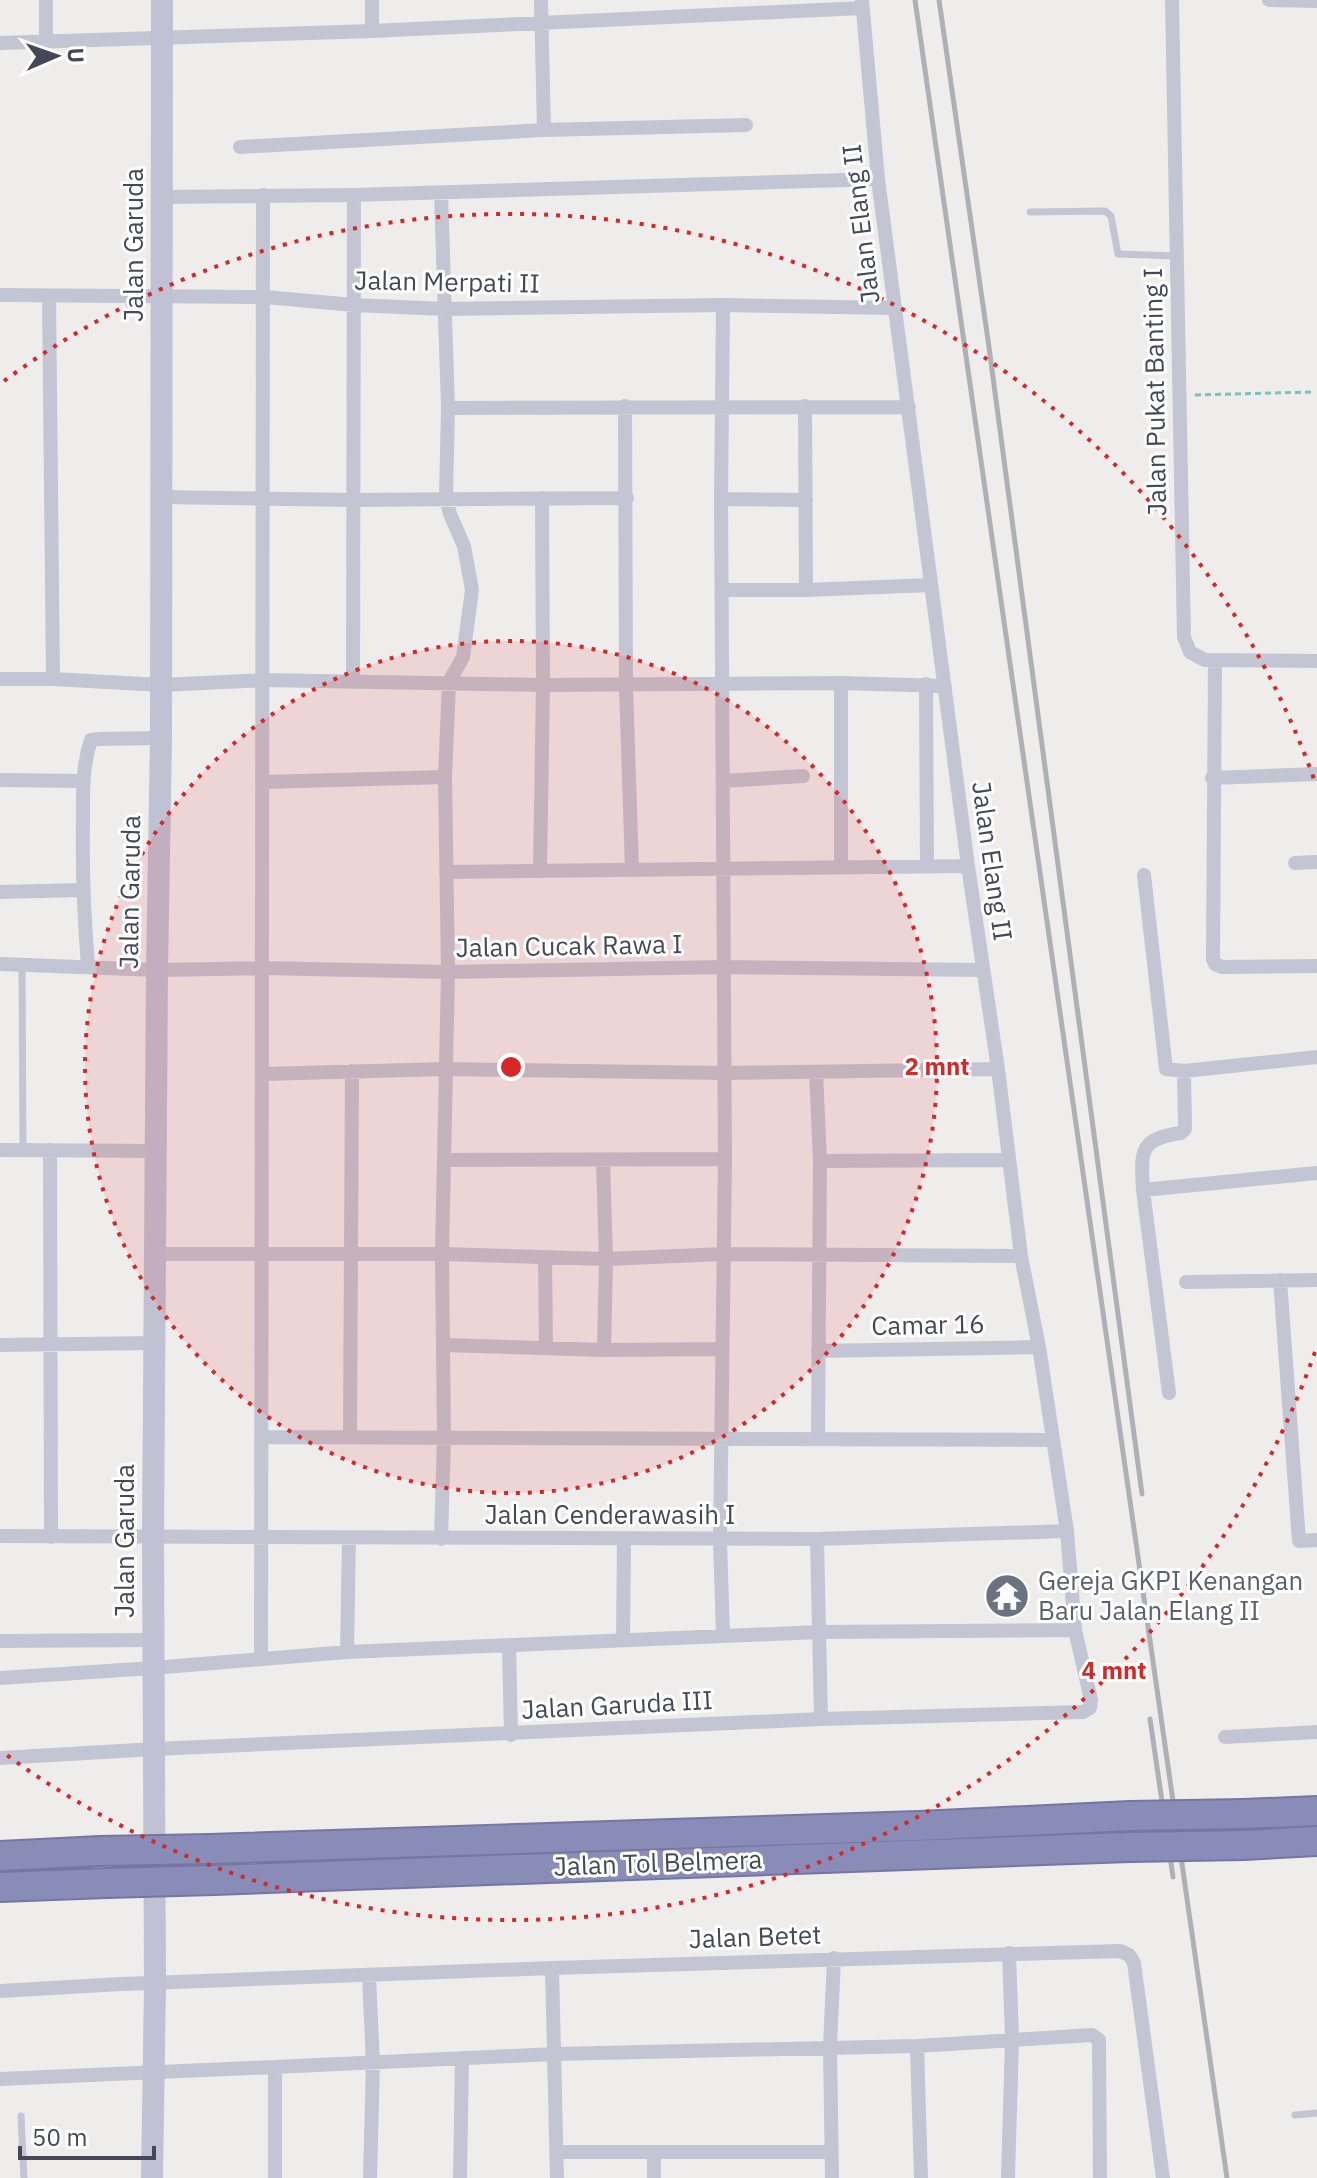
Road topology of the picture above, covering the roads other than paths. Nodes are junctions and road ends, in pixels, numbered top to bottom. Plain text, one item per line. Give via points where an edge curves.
1 (46, 0) edge
2 (162, 0) edge
3 (372, 0) edge
4 (541, 0) edge
5 (1172, 0) edge
6 (1269, 0) edge
7 (1317, 1) edge
8 (862, 4) edge
9 (541, 22) junction
10 (372, 31) junction
11 (162, 37) junction
12 (46, 41) junction
13 (0, 43) edge
14 (746, 125) dead end
15 (544, 130) junction
16 (240, 147) dead end
17 (878, 179) junction
18 (441, 193) junction
19 (263, 195) junction
20 (354, 195) junction
21 (161, 197) junction
22 (1030, 212) dead end
23 (1177, 256) junction
24 (0, 295) edge
25 (163, 295) junction
26 (49, 296) junction
27 (265, 297) junction
28 (354, 305) junction
29 (723, 305) junction
30 (894, 308) junction
31 (445, 309) junction
32 (625, 406) junction
33 (805, 406) junction
34 (724, 407) junction
35 (909, 407) junction
36 (448, 408) junction
37 (160, 497) junction
38 (446, 498) junction
39 (542, 498) junction
40 (627, 498) junction
41 (263, 499) junction
42 (721, 499) junction
43 (352, 500) junction
44 (806, 500) junction
45 (931, 585) junction
46 (722, 590) junction
47 (806, 590) junction
48 (1215, 661) junction
49 (1317, 661) edge
50 (0, 679) edge
51 (53, 679) junction
52 (264, 680) junction
53 (353, 681) junction
54 (449, 682) junction
55 (722, 683) junction
56 (841, 683) junction
57 (926, 684) junction
58 (161, 685) junction
59 (543, 685) junction
60 (626, 686) junction
61 (945, 686) junction
62 (161, 738) junction
63 (1317, 774) edge
64 (803, 776) dead end
65 (445, 777) junction
66 (1212, 778) junction
67 (0, 780) edge
68 (83, 781) junction
69 (723, 781) junction
70 (263, 782) junction
71 (1317, 862) edge
72 (1295, 863) dead end
73 (841, 866) junction
74 (927, 866) junction
75 (968, 866) junction
76 (725, 868) junction
77 (540, 869) junction
78 (632, 869) junction
79 (446, 872) junction
80 (1144, 875) dead end
81 (82, 890) junction
82 (0, 892) edge
83 (0, 964) edge
84 (22, 964) junction
85 (88, 966) junction
86 (1317, 966) edge
87 (723, 967) junction
88 (263, 968) junction
89 (157, 970) junction
90 (982, 970) junction
91 (448, 972) junction
92 (1317, 1057) edge
93 (446, 1069) junction
94 (998, 1069) junction
95 (352, 1071) junction
96 (1184, 1071) junction
97 (816, 1072) junction
98 (723, 1073) junction
99 (263, 1074) junction
100 (0, 1150) edge
101 (50, 1150) junction
102 (23, 1151) junction
103 (155, 1151) junction
104 (725, 1159) junction
105 (444, 1160) junction
106 (1009, 1160) junction
107 (603, 1161) junction
108 (820, 1161) junction
109 (1317, 1173) edge
110 (1143, 1190) junction
111 (155, 1254) junction
112 (263, 1254) junction
113 (442, 1254) junction
114 (723, 1254) junction
115 (819, 1254) junction
116 (350, 1255) junction
117 (1021, 1256) junction
118 (545, 1257) junction
119 (606, 1259) junction
120 (1280, 1280) junction
121 (1317, 1280) edge
122 (1186, 1282) dead end
123 (155, 1343) junction
124 (0, 1345) edge
125 (50, 1345) junction
126 (443, 1345) junction
127 (1039, 1347) junction
128 (546, 1348) junction
129 (721, 1349) junction
130 (604, 1350) junction
131 (818, 1351) junction
132 (1169, 1393) dead end
133 (350, 1436) junction
134 (262, 1437) junction
135 (721, 1437) junction
136 (818, 1438) junction
137 (444, 1439) junction
138 (1053, 1440) junction
139 (1067, 1531) junction
140 (0, 1536) edge
141 (261, 1536) junction
142 (51, 1537) junction
143 (153, 1538) junction
144 (349, 1539) junction
145 (441, 1539) junction
146 (624, 1539) junction
147 (817, 1539) junction
148 (720, 1540) junction
149 (1317, 1540) edge
150 (1075, 1630) junction
151 (820, 1632) junction
152 (723, 1635) junction
153 (153, 1640) junction
154 (623, 1640) junction
155 (0, 1641) edge
156 (509, 1645) junction
157 (347, 1652) junction
158 (261, 1659) junction
159 (153, 1668) junction
160 (0, 1678) edge
161 (1083, 1712) joint
162 (821, 1719) junction
163 (1317, 1732) edge
164 (511, 1735) junction
165 (1225, 1737) dead end
166 (155, 1749) junction
167 (0, 1758) edge
168 (1317, 1811) edge
169 (1317, 1841) edge
170 (0, 1856) edge
171 (0, 1887) edge
172 (1009, 1953) junction
173 (834, 1958) junction
174 (552, 1968) junction
175 (369, 1977) junction
176 (155, 1985) junction
177 (0, 1991) edge
178 (1012, 2039) junction
179 (917, 2046) junction
180 (830, 2047) junction
181 (554, 2054) junction
182 (462, 2058) junction
183 (373, 2063) junction
184 (275, 2067) junction
185 (155, 2072) junction
186 (0, 2079) edge
187 (1317, 2113) edge
188 (1295, 2115) dead end
189 (21, 2116) dead end
190 (556, 2152) junction
191 (654, 2152) junction
192 (832, 2152) junction
193 (24, 2178) edge
194 (152, 2178) edge
195 (275, 2178) edge
196 (370, 2178) edge
197 (460, 2178) edge
198 (557, 2178) edge
199 (654, 2178) edge
200 (832, 2178) edge
201 (921, 2178) edge
202 (1008, 2178) edge
203 (1100, 2178) edge
204 (1163, 2178) edge

1 - 12 street
2 - 11 street, Jalan Garuda
3 - 10 street
4 - 9 street
5 - 23 street, Jalan Pukat Banting I
6 - 7 street
8 - 9 street
8 - 17 street, Jalan Elang II
9 - 10 street
9 - 15 street
10 - 11 street
11 - 12 street
11 - 21 street, Jalan Garuda
12 - 13 street
14 - 15 street
15 - 16 street
17 - 18 street
17 - 30 street, Jalan Elang II
18 - 20 street
18 - 31 street
19 - 20 street
19 - 21 street
19 - 27 street
20 - 28 street
21 - 25 street, Jalan Garuda
22 - 23 lane via 1105,211 1111,216 1120,255
23 - 48 street, Jalan Pukat Banting I via 1184,637 1190,652
24 - 26 street, Jalan Merpati II
25 - 26 street, Jalan Merpati II
25 - 27 street, Jalan Merpati II
25 - 37 street, Jalan Garuda
26 - 51 street
27 - 28 street, Jalan Merpati II
27 - 41 street
28 - 31 street, Jalan Merpati II
28 - 43 street
29 - 30 street, Jalan Merpati II
29 - 31 street, Jalan Merpati II
29 - 34 street
30 - 35 street, Jalan Elang II
31 - 36 street
32 - 34 street
32 - 36 street
32 - 40 street
33 - 34 street
33 - 35 street
33 - 44 street
34 - 42 street
35 - 45 street, Jalan Elang II
36 - 38 street
37 - 41 street
37 - 58 street, Jalan Garuda
38 - 39 street
38 - 43 street
38 - 54 street via 464,546 472,590 463,657
39 - 40 street
39 - 59 street
40 - 60 street
41 - 43 street
41 - 52 street
42 - 44 street
42 - 46 street
43 - 53 street
44 - 47 street
45 - 47 street
45 - 61 street, Jalan Elang II
46 - 47 street
46 - 55 street
48 - 49 street
48 - 66 street
50 - 51 street
51 - 58 street
52 - 53 street
52 - 58 street
52 - 70 street
53 - 54 street
54 - 59 street
54 - 65 street
55 - 56 street
55 - 60 street
55 - 69 street
56 - 57 street
56 - 73 street
57 - 61 street
57 - 74 street
58 - 62 street, Jalan Garuda
59 - 60 street
59 - 77 street
60 - 78 street
61 - 75 street, Jalan Elang II
62 - 68 street via 91,740
62 - 89 street, Jalan Garuda
63 - 66 street
64 - 69 street
65 - 70 street
65 - 79 street
66 - 86 street via 1215,964
67 - 68 street
68 - 81 street
69 - 76 street
70 - 88 street
71 - 72 street
73 - 74 street
73 - 76 street
74 - 75 street
75 - 90 street, Jalan Elang II
76 - 78 street
76 - 87 street
77 - 78 street
77 - 79 street
79 - 91 street
80 - 96 street via 1166,1068
81 - 82 street
81 - 85 street
83 - 84 street, Jalan Cucak Rawa I
84 - 85 street, Jalan Cucak Rawa I
84 - 102 lane
85 - 89 street, Jalan Cucak Rawa I
87 - 90 street, Jalan Cucak Rawa I
87 - 91 street, Jalan Cucak Rawa I
87 - 98 street
88 - 89 street, Jalan Cucak Rawa I
88 - 91 street, Jalan Cucak Rawa I
88 - 99 street
89 - 103 street, Jalan Garuda
90 - 94 street, Jalan Elang II
91 - 93 street
92 - 96 street
93 - 95 street
93 - 98 street
93 - 105 street
94 - 97 street
94 - 106 street, Jalan Elang II
95 - 99 street
95 - 116 street
96 - 110 street via 1185,1129 1147,1144
97 - 98 street
97 - 108 street
98 - 104 street
99 - 112 street
100 - 102 street
101 - 102 street
101 - 103 street
101 - 125 street
103 - 111 street, Jalan Garuda
104 - 107 street
104 - 114 street
105 - 107 street
105 - 113 street
106 - 108 street
106 - 117 street, Jalan Elang II
107 - 119 street
108 - 115 street
109 - 110 street
110 - 132 street
111 - 112 street
111 - 123 street, Jalan Garuda
112 - 116 street
112 - 134 street
113 - 116 street
113 - 118 street
113 - 126 street
114 - 115 street
114 - 119 street
114 - 129 street
115 - 117 street
115 - 131 street
116 - 133 street
117 - 127 street, Jalan Elang II
118 - 119 street
118 - 128 street
119 - 130 street
120 - 121 street
120 - 122 street
120 - 149 street via 1299,1541
123 - 125 street
123 - 143 street, Jalan Garuda
124 - 125 street
125 - 142 street
126 - 128 street
126 - 137 street
127 - 131 street, Camar 16
127 - 138 street, Jalan Elang II
128 - 130 street
129 - 130 street
129 - 135 street
131 - 136 street
133 - 134 street
133 - 137 street
134 - 141 street
135 - 136 street
135 - 137 street
135 - 148 street
136 - 138 street
137 - 145 street
138 - 139 street, Jalan Elang II
139 - 147 street, Jalan Cenderawasih I
139 - 150 street, Jalan Elang II
140 - 142 street, Jalan Cenderawasih I
141 - 143 street, Jalan Cenderawasih I
141 - 144 street, Jalan Cenderawasih I
141 - 158 street
142 - 143 street, Jalan Cenderawasih I
143 - 153 street, Jalan Garuda
144 - 145 street, Jalan Cenderawasih I
144 - 157 street
145 - 146 street, Jalan Cenderawasih I
146 - 148 street, Jalan Cenderawasih I
146 - 154 street
147 - 148 street, Jalan Cenderawasih I
147 - 151 street
148 - 152 street
150 - 151 street
150 - 161 street, Jalan Elang II via 1091,1700
151 - 152 street
151 - 162 street
152 - 154 street
153 - 155 street
153 - 159 street, Jalan Garuda
154 - 156 street
156 - 157 street
156 - 164 street
157 - 158 street
158 - 159 street
159 - 160 street
159 - 166 street, Jalan Garuda
161 - 162 street, Jalan Garuda III
162 - 164 street, Jalan Garuda III
163 - 165 street
164 - 166 street, Jalan Garuda III
166 - 167 street
166 - 176 street, Jalan Garuda
168 - 170 highway, Jalan Tol Belmera, bridge
169 - 171 highway, Jalan Tol Belmera, bridge
172 - 173 street, Jalan Betet
172 - 178 street
172 - 204 street, Jalan Betet via 1120,1951 1132,1958
173 - 174 street, Jalan Betet
173 - 180 street
174 - 175 street, Jalan Betet
174 - 181 street
175 - 176 street, Jalan Betet
175 - 183 street
176 - 177 street, Jalan Betet
176 - 185 street, Jalan Garuda
178 - 179 street
178 - 202 street
178 - 203 street via 1092,2035 1099,2040
179 - 180 street
179 - 201 street
180 - 181 street
180 - 192 street
181 - 182 street
181 - 190 street
182 - 183 street
182 - 197 street
183 - 184 street
183 - 196 street
184 - 185 street
184 - 195 street
185 - 186 street
185 - 194 street, Jalan Garuda
187 - 188 lane
189 - 193 lane
190 - 191 street
190 - 198 street
191 - 192 street
191 - 199 street
192 - 200 street

